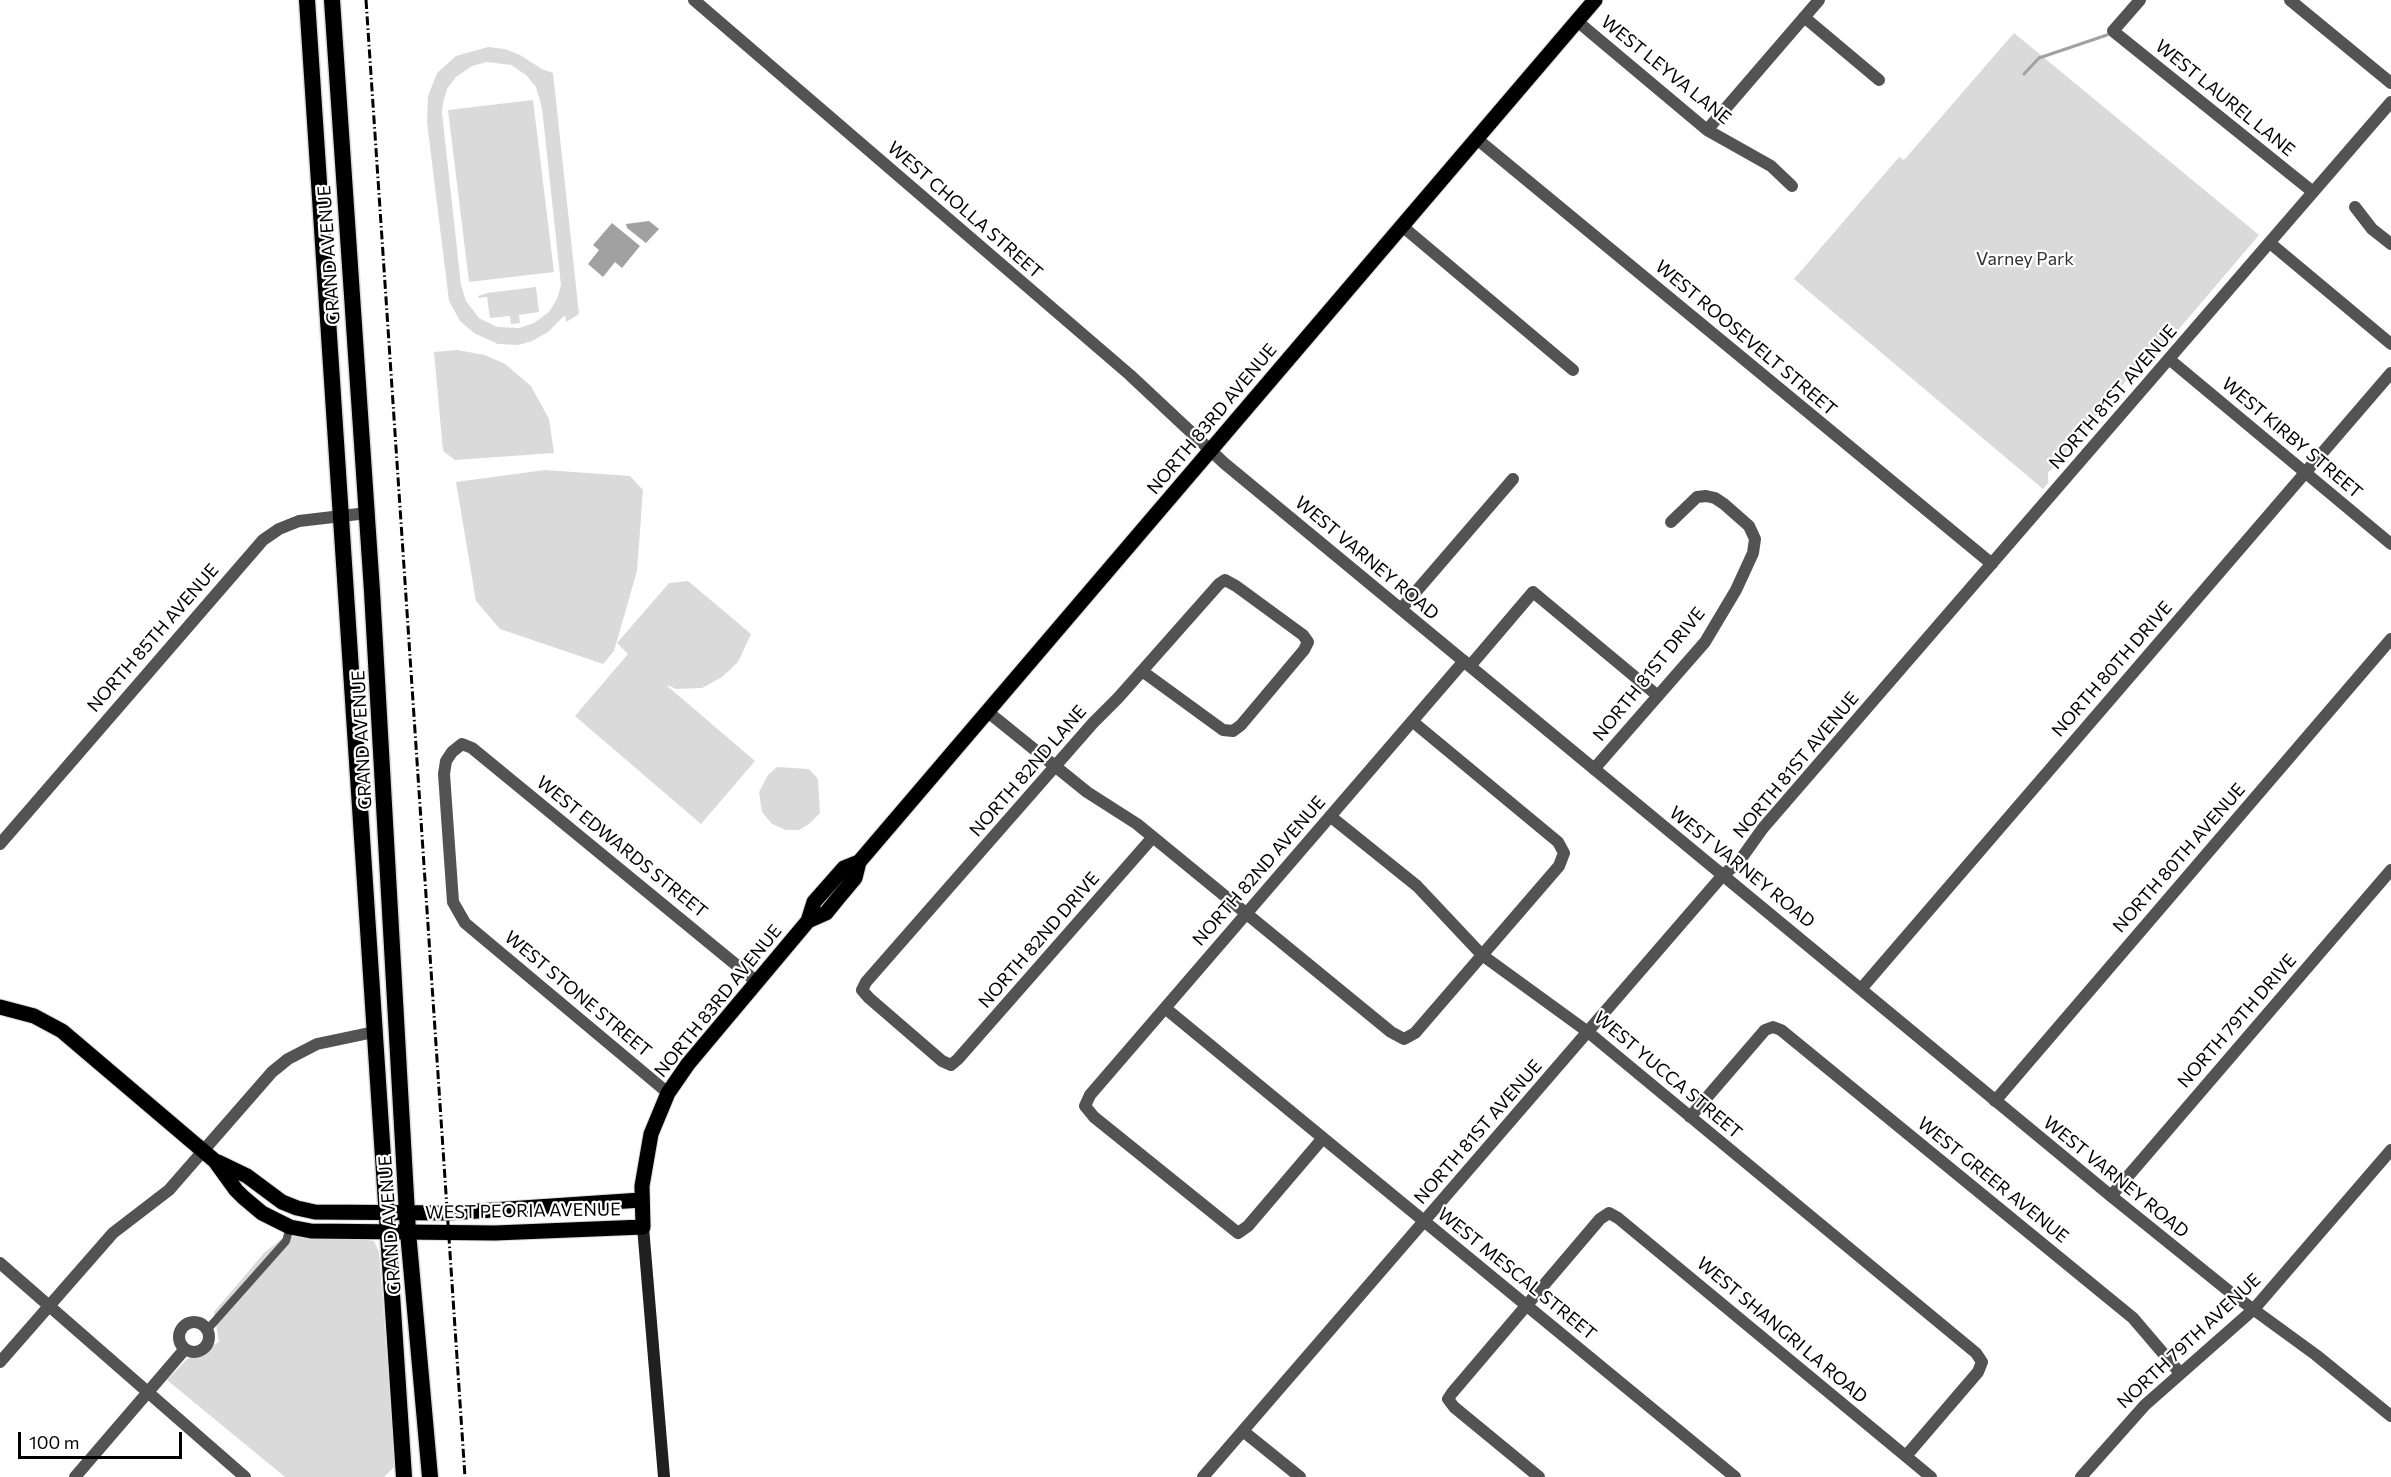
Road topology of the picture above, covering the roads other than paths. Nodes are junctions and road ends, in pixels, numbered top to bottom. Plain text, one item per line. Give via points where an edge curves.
1 (307, 0) edge
2 (332, 0) edge
3 (694, 0) edge
4 (1595, 0) edge
5 (1819, 0) edge
6 (2140, 0) edge
7 (2290, 0) edge
8 (1804, 17) junction
9 (1577, 21) junction
10 (1879, 80) dead end
11 (2391, 83) edge
12 (2391, 102) edge
13 (1707, 130) junction
14 (1477, 139) junction
15 (1792, 186) dead end
16 (2313, 192) junction
17 (2355, 207) dead end
18 (1402, 226) junction
19 (2270, 243) junction
20 (2391, 244) edge
21 (326, 275) junction
22 (350, 277) junction
23 (2391, 344) edge
24 (2169, 359) junction
25 (1573, 370) dead end
26 (2391, 373) edge
27 (1209, 450) junction
28 (2304, 472) junction
29 (1513, 479) dead end
30 (367, 513) junction
31 (342, 515) junction
32 (1671, 522) dead end
33 (2391, 544) edge
34 (1992, 564) junction
35 (1401, 609) junction
36 (2391, 639) edge
37 (1467, 664) junction
38 (1142, 671) junction
39 (1658, 696) junction
40 (988, 712) junction
41 (1412, 721) junction
42 (462, 744) joint
43 (1054, 767) junction
44 (1594, 769) junction
45 (1330, 816) junction
46 (1153, 837) junction
47 (0, 844) edge
48 (2391, 870) edge
49 (1723, 875) junction
50 (390, 879) junction
51 (364, 881) junction
52 (1247, 913) junction
53 (1482, 955) junction
54 (757, 982) junction
55 (1861, 989) junction
56 (0, 1007) edge
57 (1165, 1008) junction
58 (374, 1032) junction
59 (1588, 1032) junction
60 (951, 1065) joint
61 (668, 1093) junction
62 (1995, 1101) junction
63 (1690, 1117) junction
64 (1323, 1138) junction
65 (2391, 1150) edge
66 (209, 1156) junction
67 (2111, 1196) junction
68 (386, 1212) junction
69 (407, 1212) junction
70 (642, 1213) junction
71 (1424, 1221) junction
72 (290, 1227) junction
73 (388, 1231) junction
74 (408, 1232) junction
75 (0, 1263) edge
76 (1527, 1305) junction
77 (49, 1306) junction
78 (2254, 1309) junction
79 (207, 1330) junction
80 (185, 1349) junction
81 (0, 1362) edge
82 (2180, 1373) junction
83 (147, 1392) junction
84 (2391, 1416) edge
85 (1243, 1431) junction
86 (1906, 1456) junction
87 (75, 1477) edge
88 (245, 1477) edge
89 (404, 1477) edge
90 (430, 1477) edge
91 (664, 1477) edge
92 (1203, 1477) edge
93 (1300, 1477) edge
94 (1539, 1477) edge
95 (1735, 1477) edge
96 (1931, 1477) edge
97 (2081, 1477) edge

1 - 21 highway, GRAND AVENUE
2 - 22 highway, GRAND AVENUE
3 - 27 street, WEST CHOLLA STREET via 1130,375
4 - 9 main road, NORTH 83RD AVENUE
5 - 8 street
6 - 16 street, WEST LAUREL LANE via 2113,31
7 - 11 street
8 - 10 street
8 - 13 street
9 - 13 street, WEST LEYVA LANE
9 - 14 main road, NORTH 83RD AVENUE
12 - 16 street, NORTH 81ST AVENUE
13 - 15 street, WEST LEYVA LANE via 1771,166
14 - 18 main road, NORTH 83RD AVENUE
14 - 34 street, WEST ROOSEVELT STREET
16 - 19 street, NORTH 81ST AVENUE
17 - 20 street via 2372,229
18 - 25 street
18 - 27 main road, NORTH 83RD AVENUE
19 - 23 street
19 - 24 street, NORTH 81ST AVENUE
21 - 22 highway
21 - 31 highway, GRAND AVENUE
22 - 30 highway, GRAND AVENUE
24 - 28 street, WEST KIRBY STREET
24 - 34 street, NORTH 81ST AVENUE
26 - 28 street, NORTH 80TH DRIVE
27 - 35 street, WEST VARNEY ROAD
27 - 40 main road, NORTH 83RD AVENUE
28 - 33 street, WEST KIRBY STREET
28 - 55 street, NORTH 80TH DRIVE
29 - 35 street
30 - 31 street, NORTH 85TH AVENUE
30 - 50 highway, GRAND AVENUE
31 - 47 street, NORTH 85TH AVENUE via 288,524 255,547
31 - 51 highway, GRAND AVENUE
32 - 39 street, NORTH 81ST DRIVE via 1697,497 1706,496 1724,504 1749,526 1755,539 1748,566 1714,628
34 - 49 street, NORTH 81ST AVENUE via 1763,828 1738,863
35 - 37 street, WEST VARNEY ROAD
36 - 62 street, NORTH 80TH AVENUE
37 - 39 street, NORTH 82ND AVENUE via 1533,592
37 - 41 street, NORTH 82ND AVENUE
37 - 44 street, WEST VARNEY ROAD
38 - 38 street, NORTH 82ND LANE via 1225,580 1308,642 1233,731 1223,730
38 - 43 street, NORTH 82ND LANE
39 - 44 street, NORTH 81ST DRIVE
40 - 43 street
40 - 54 main road, NORTH 83RD AVENUE via 859,862 836,876 814,902 808,921
41 - 45 street, NORTH 82ND AVENUE
41 - 53 street via 1558,842 1564,853 1559,866
42 - 54 street, WEST EDWARDS STREET via 472,748
42 - 61 street, WEST STONE STREET via 446,761 444,774 453,902 465,923
43 - 46 street
43 - 60 street, NORTH 82ND LANE via 862,990
44 - 49 street, WEST VARNEY ROAD
45 - 52 street, NORTH 82ND AVENUE
45 - 53 street, WEST YUCCA STREET via 1417,886
46 - 52 street
46 - 60 street, NORTH 82ND DRIVE
48 - 67 street, NORTH 79TH DRIVE
49 - 55 street, WEST VARNEY ROAD
49 - 59 street, NORTH 81ST AVENUE
50 - 51 highway
50 - 69 highway, GRAND AVENUE
51 - 58 highway, GRAND AVENUE
52 - 53 street via 1404,1040 1415,1033
52 - 57 street, NORTH 82ND AVENUE
53 - 59 street, WEST YUCCA STREET
54 - 61 main road, NORTH 83RD AVENUE
55 - 62 street, WEST VARNEY ROAD
56 - 66 main road, WEST PEORIA AVENUE via 34,1016 61,1030
57 - 64 street, WEST MESCAL STREET
57 - 64 street, NORTH 82ND AVENUE via 1090,1095 1085,1106 1094,1117 1238,1233
58 - 66 street via 317,1044 288,1059 272,1072
58 - 68 highway, GRAND AVENUE
59 - 63 street, WEST YUCCA STREET
59 - 71 street, NORTH 81ST AVENUE
61 - 70 main road, NORTH 83RD AVENUE via 651,1134
62 - 67 street, WEST VARNEY ROAD
63 - 82 street, WEST GREER AVENUE via 1765,1030 1781,1030 2119,1306 2146,1330
63 - 86 street, WEST YUCCA STREET via 1976,1353 1982,1362 1978,1372
64 - 71 street, WEST MESCAL STREET
65 - 78 street, NORTH 79TH AVENUE
66 - 68 main road, WEST PEORIA AVENUE via 297,1208 315,1212
66 - 72 main road, WEST PEORIA AVENUE via 243,1197 262,1213
66 - 77 street via 112,1233
67 - 78 street, WEST VARNEY ROAD
68 - 69 main road, WEST PEORIA AVENUE
68 - 73 highway, GRAND AVENUE
69 - 70 main road, WEST PEORIA AVENUE
69 - 74 highway, GRAND AVENUE
70 - 74 main road, WEST PEORIA AVENUE via 495,1233
70 - 91 main road, WEST PEORIA AVENUE
71 - 76 street, WEST MESCAL STREET
71 - 85 street, NORTH 81ST AVENUE
72 - 73 main road, WEST PEORIA AVENUE
72 - 79 street via 286,1241
73 - 74 main road, WEST PEORIA AVENUE
73 - 89 highway, GRAND AVENUE
74 - 90 highway, GRAND AVENUE
75 - 77 street
76 - 86 street, WEST SHANGRI LA ROAD via 1600,1219 1610,1213
76 - 94 street via 1448,1400
76 - 95 street, WEST MESCAL STREET
77 - 81 street
77 - 83 street
78 - 82 street, NORTH 79TH AVENUE
78 - 84 street
79 - 80 street via 208,1340 203,1348 194,1352
79 - 80 street via 195,1322 186,1324 179,1336
80 - 83 street
82 - 97 street, NORTH 79TH AVENUE via 2139,1411
83 - 87 street
83 - 88 street
85 - 92 street, NORTH 81ST AVENUE
85 - 93 street
86 - 96 street, WEST SHANGRI LA ROAD

